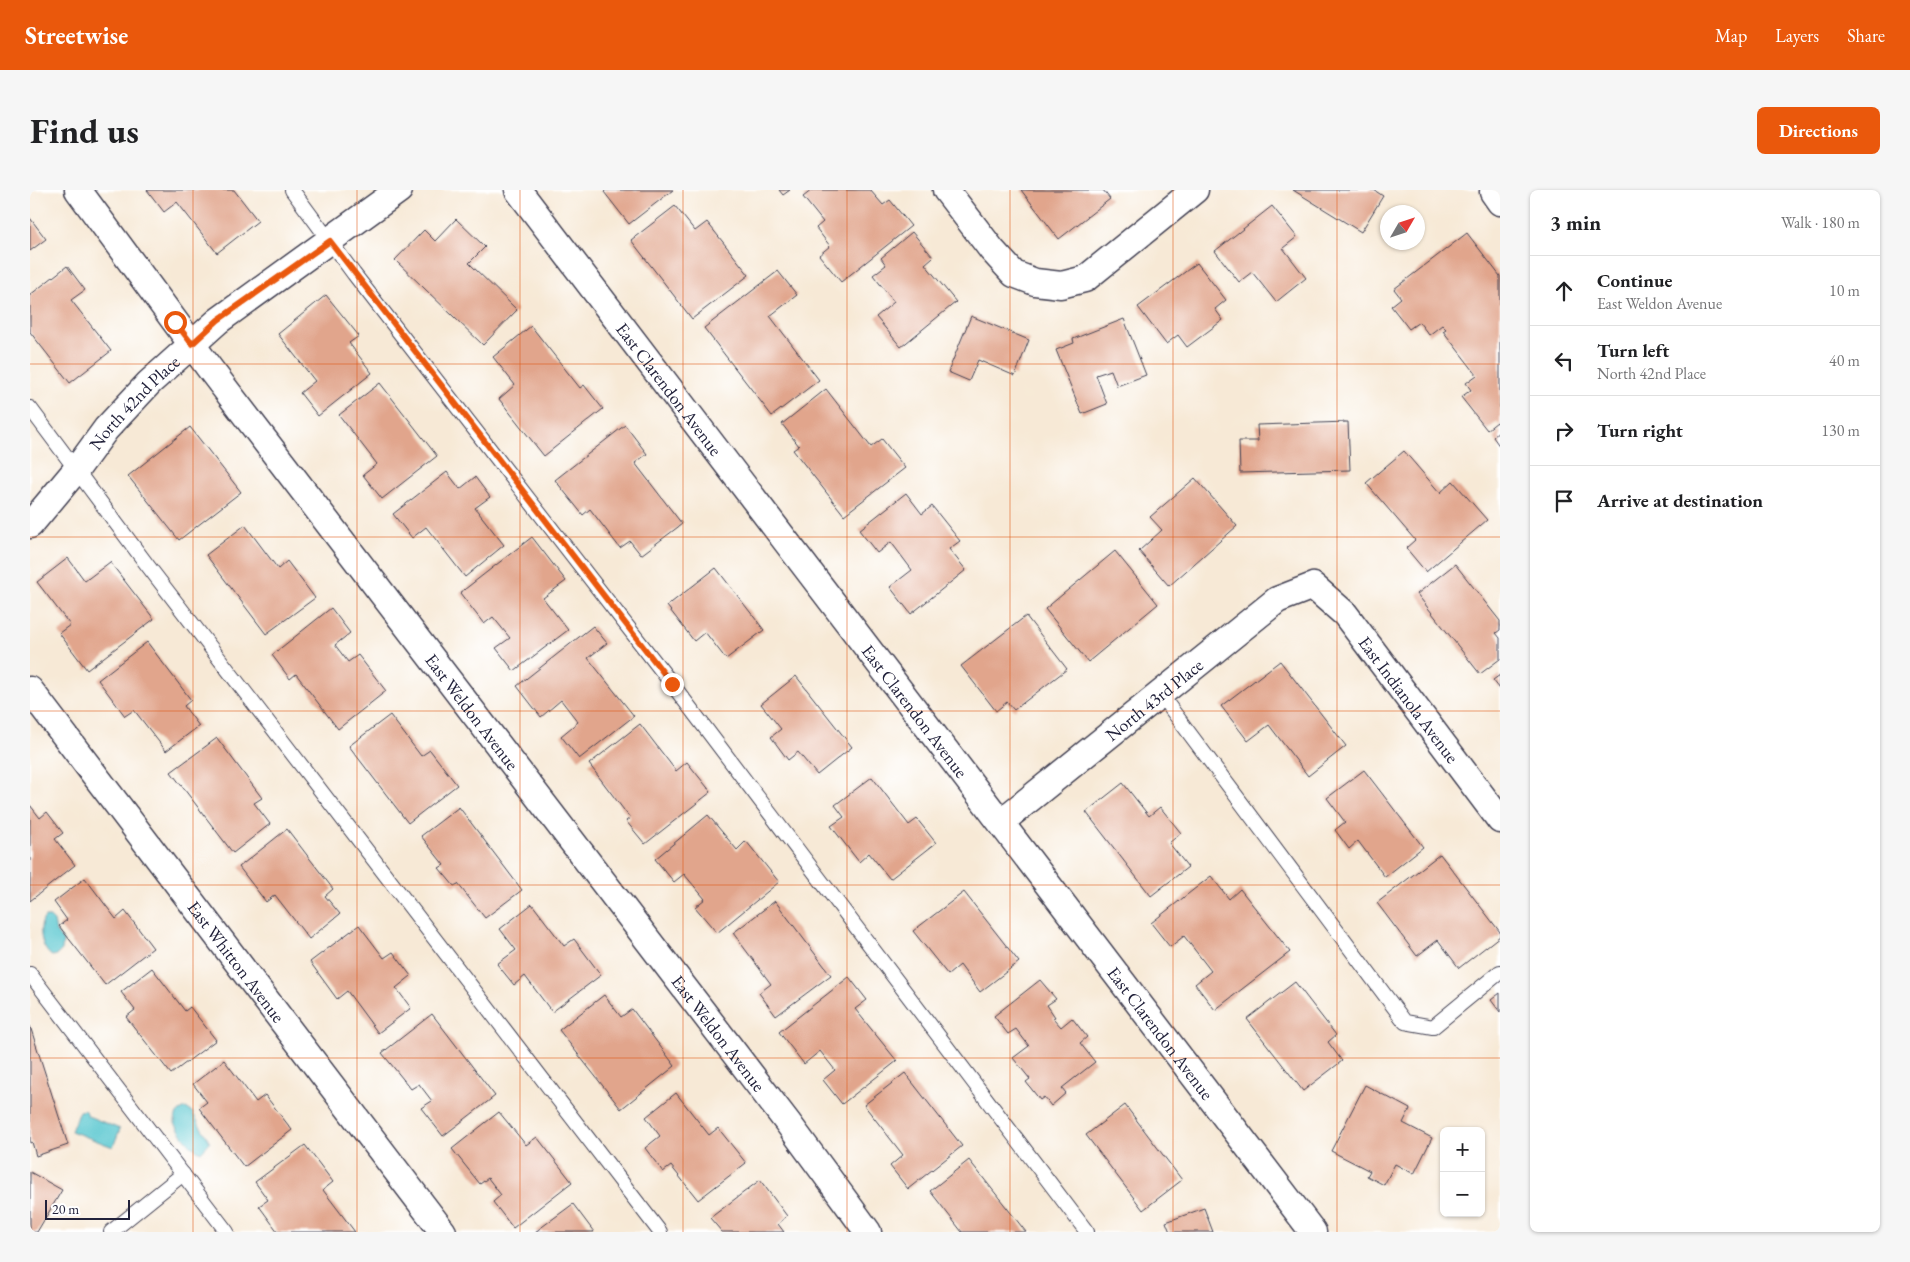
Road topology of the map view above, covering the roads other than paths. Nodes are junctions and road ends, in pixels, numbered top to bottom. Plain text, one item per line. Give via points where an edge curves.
1 (78, 190) edge
2 (292, 190) edge
3 (399, 190) edge
4 (518, 190) edge
5 (946, 190) edge
6 (1195, 190) edge
7 (330, 241) junction
8 (192, 344) junction
9 (30, 408) edge
10 (76, 470) junction
11 (30, 525) edge
12 (1313, 586) joint
13 (30, 690) edge
14 (1160, 694) junction
15 (1500, 820) edge
16 (1001, 822) junction
17 (1500, 972) edge
18 (30, 974) edge
19 (182, 1174) junction
20 (435, 1229) edge
21 (112, 1232) edge
22 (228, 1232) edge
23 (660, 1232) edge
24 (868, 1232) edge
25 (1087, 1232) edge
26 (1313, 1232) edge

1 - 8 street, East Weldon Avenue
2 - 7 lane
3 - 7 street, North 42nd Place
4 - 16 street, East Clarendon Avenue
5 - 6 street via 1014,274 1035,282 1062,285 1085,278
7 - 8 street, North 42nd Place via 218,320
7 - 25 lane via 666,676
8 - 10 street, North 42nd Place via 106,429
8 - 24 street, East Weldon Avenue
9 - 10 lane
10 - 11 street, North 42nd Place
10 - 23 lane
12 - 14 street, North 43rd Place via 1277,600
12 - 15 street, East Indianola Avenue via 1346,614
13 - 20 street, East Whitton Avenue
14 - 16 street, North 43rd Place
14 - 17 lane via 1405,1022 1433,1027
16 - 26 street, East Clarendon Avenue
18 - 19 lane
19 - 21 lane
19 - 22 lane

